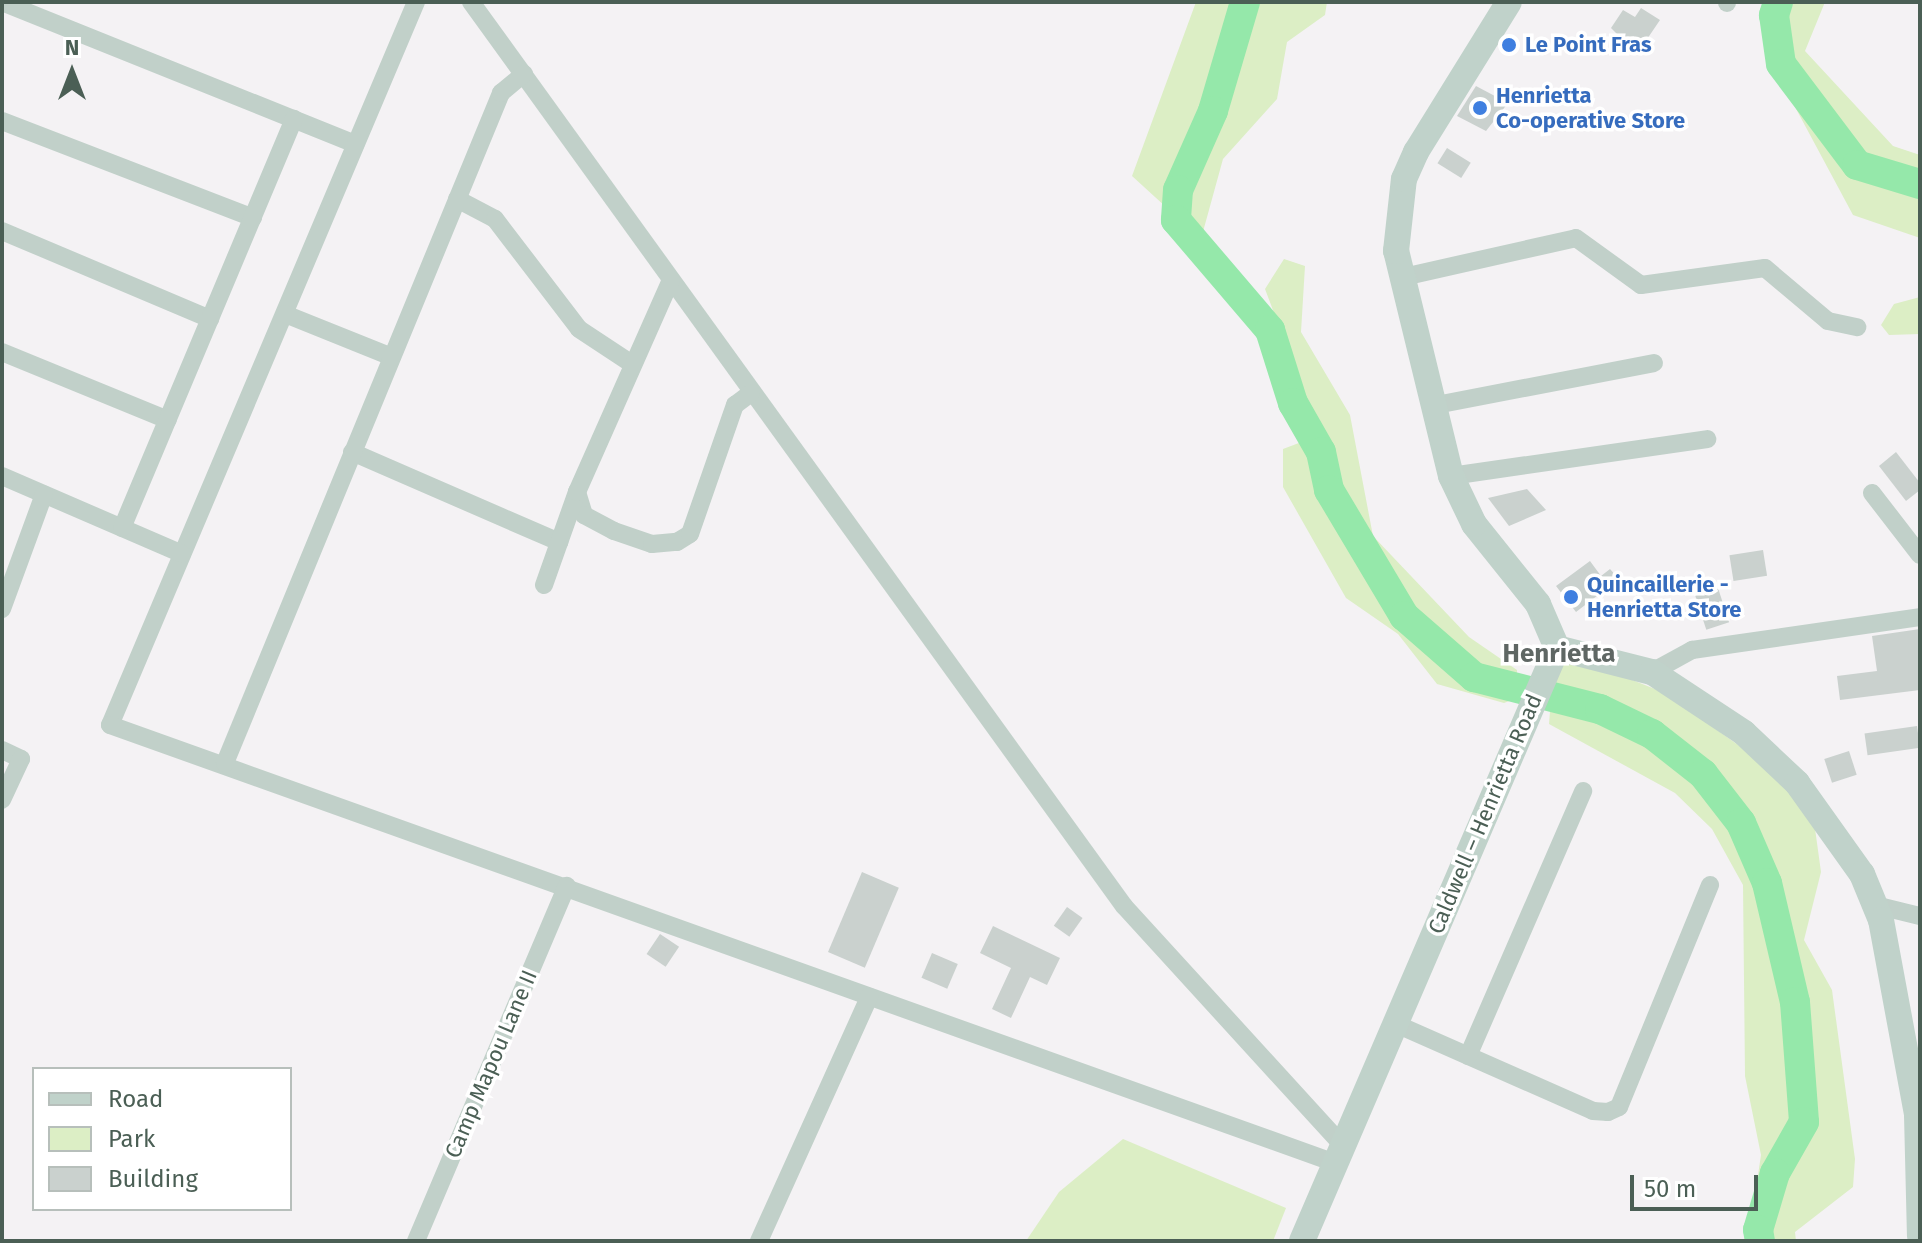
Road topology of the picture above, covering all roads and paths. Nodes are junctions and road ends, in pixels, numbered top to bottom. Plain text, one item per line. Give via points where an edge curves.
1 (2, 2) edge
2 (416, 2) edge
3 (471, 2) edge
4 (1509, 2) edge
5 (524, 74) junction
6 (294, 119) junction
7 (2, 121) edge
8 (356, 144) junction
9 (457, 199) junction
10 (253, 218) junction
11 (2, 231) edge
12 (1399, 278) junction
13 (671, 280) junction
14 (285, 314) junction
15 (210, 319) junction
16 (1857, 327) dead end
17 (2, 352) edge
18 (392, 357) junction
19 (1654, 363) dead end
20 (632, 364) junction
21 (751, 393) junction
22 (1431, 406) junction
23 (168, 420) junction
24 (1707, 439) dead end
25 (352, 452) junction
26 (2, 476) edge
27 (1451, 476) junction
28 (577, 492) junction
29 (1872, 493) dead end
30 (44, 494) junction
31 (122, 528) junction
32 (559, 542) junction
33 (182, 554) junction
34 (1920, 555) edge
35 (544, 585) dead end
36 (2, 609) edge
37 (1920, 617) edge
38 (1552, 656) junction
39 (1652, 672) junction
40 (2, 750) edge
41 (225, 763) junction
42 (1583, 791) dead end
43 (2, 800) edge
44 (1710, 885) dead end
45 (567, 886) junction
46 (1875, 905) junction
47 (1920, 916) edge
48 (869, 997) junction
49 (1396, 1024) junction
50 (1468, 1056) junction
51 (1338, 1154) junction
52 (1920, 1236) edge
53 (416, 1241) edge
54 (759, 1241) edge
55 (1302, 1241) edge

1 - 6 street
2 - 8 street
3 - 5 street
4 - 12 main road via 1404,179 1395,225
5 - 9 street via 501,93
5 - 13 street
6 - 8 street
6 - 10 street
7 - 10 street
8 - 14 street
9 - 18 street
9 - 20 street via 495,219 579,329
10 - 15 street
11 - 15 street
12 - 16 street via 1576,238 1641,285 1765,268 1828,321
12 - 22 main road
13 - 20 street
13 - 21 street
14 - 18 street
14 - 33 street
15 - 23 street
17 - 23 street
18 - 25 street
19 - 22 street
20 - 28 street
21 - 28 street via 735,405 690,534 677,542 652,544 614,531 584,515
21 - 51 street via 1124,906
22 - 27 main road
23 - 31 street
24 - 27 street
25 - 32 street
25 - 41 street
26 - 30 street
27 - 38 main road via 1474,524 1538,604
28 - 32 street
29 - 34 street
30 - 31 street
30 - 36 street
31 - 33 street
32 - 35 street
33 - 41 street via 110,725
37 - 39 street via 1692,650
38 - 39 main road
38 - 49 main road, Caldwell – Henrietta Road
39 - 46 main road via 1744,733 1797,783 1862,874
40 - 43 street via 21,759
41 - 45 street
42 - 50 street
44 - 50 street via 1619,1107 1593,1111
45 - 48 street
45 - 53 street, Camp Mapou Lane II
46 - 47 street
46 - 52 main road via 1917,1115
48 - 51 street
48 - 54 street
49 - 50 street
49 - 51 main road, Caldwell – Henrietta Road
51 - 55 main road, Caldwell – Henrietta Road

